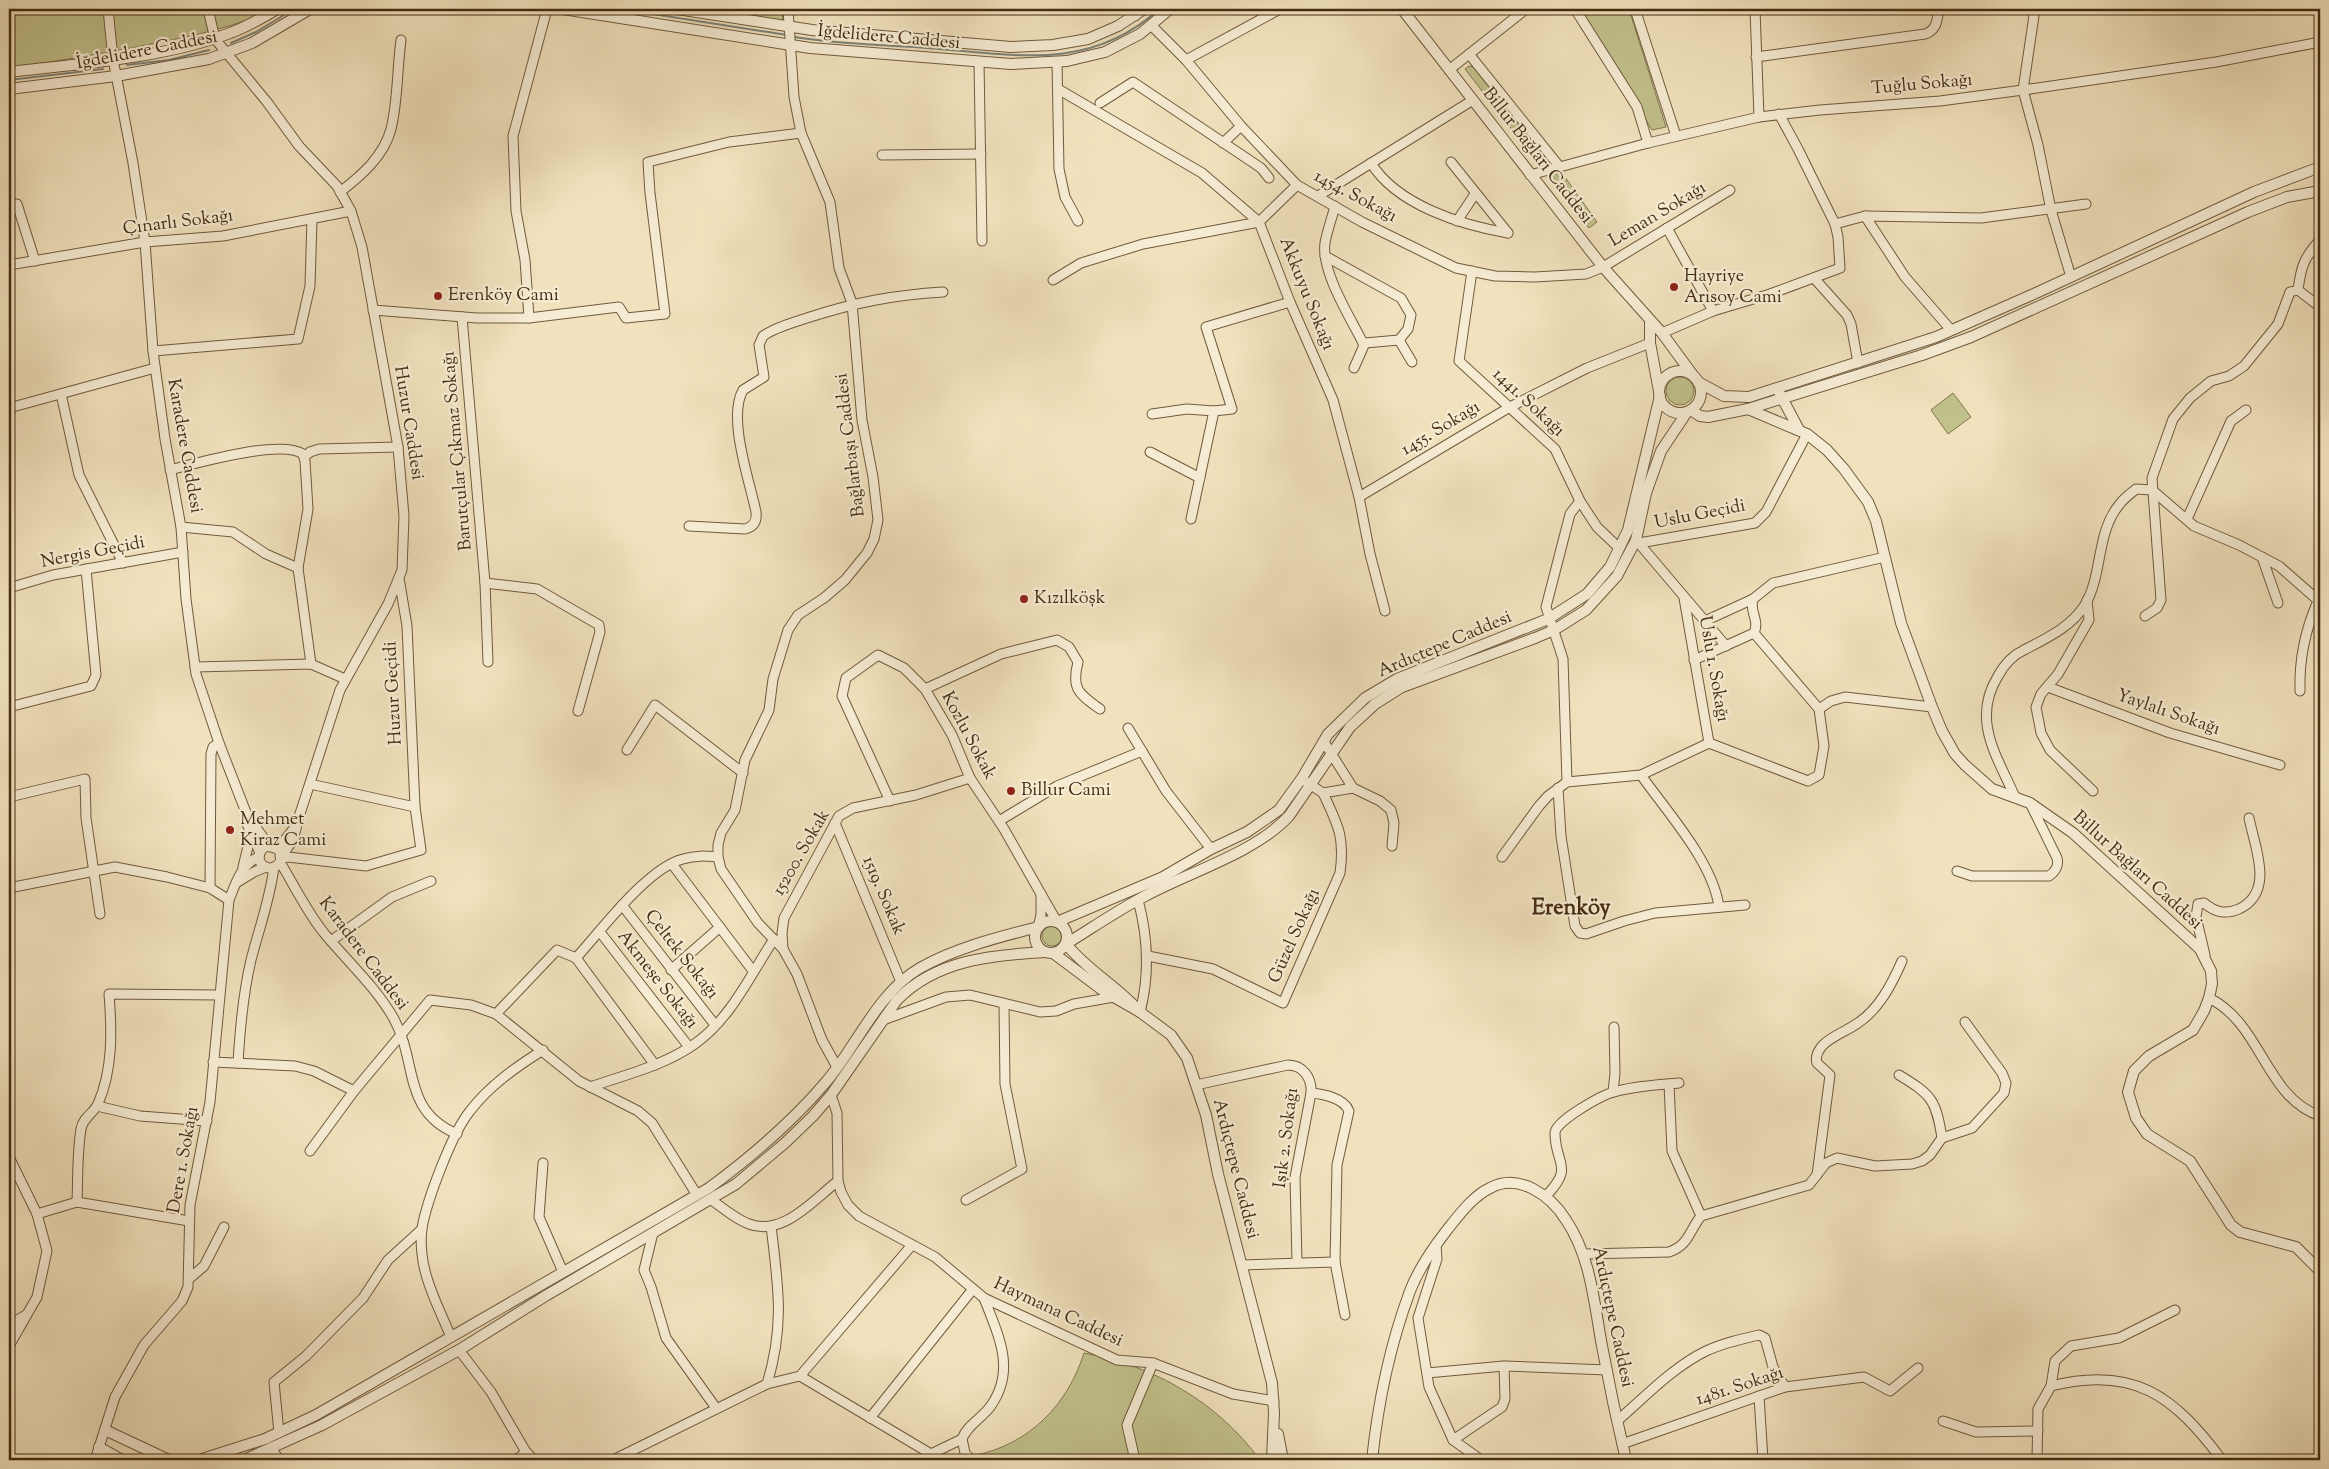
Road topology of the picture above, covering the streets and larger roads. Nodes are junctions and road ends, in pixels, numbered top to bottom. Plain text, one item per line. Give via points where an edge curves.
1 (108, 9) edge
2 (208, 9) edge
3 (277, 9) edge
4 (310, 9) edge
5 (547, 9) edge
6 (563, 9) edge
7 (677, 9) edge
8 (788, 9) edge
9 (1126, 9) edge
10 (1144, 9) edge
11 (1170, 9) edge
12 (1280, 9) edge
13 (1402, 9) edge
14 (1526, 9) edge
15 (1576, 9) edge
16 (1636, 9) edge
17 (1754, 9) edge
18 (1938, 9) edge
19 (2035, 9) edge
20 (1135, 16) junction
21 (1152, 26) junction
22 (789, 27) junction
23 (215, 39) junction
24 (401, 40) dead end
25 (2320, 42) edge
26 (791, 45) junction
27 (226, 54) junction
28 (1469, 54) junction
29 (1756, 57) junction
30 (112, 59) junction
31 (1186, 60) junction
32 (979, 62) junction
33 (1057, 62) junction
34 (1449, 70) junction
35 (9, 72) edge
36 (116, 76) junction
37 (9, 89) edge
38 (1058, 89) junction
39 (2023, 90) junction
40 (1473, 100) junction
41 (1100, 103) dead end
42 (1779, 114) junction
43 (1759, 118) junction
44 (1241, 126) junction
45 (801, 133) junction
46 (1676, 136) junction
47 (1223, 143) junction
48 (1648, 143) junction
49 (981, 154) junction
50 (882, 155) dead end
51 (1451, 162) dead end
52 (1371, 163) junction
53 (1559, 166) junction
54 (2320, 167) edge
55 (1530, 174) junction
56 (1270, 178) dead end
57 (1297, 185) junction
58 (1730, 190) dead end
59 (2320, 191) edge
60 (340, 192) junction
61 (1475, 194) junction
62 (1318, 196) junction
63 (17, 204) dead end
64 (2086, 204) dead end
65 (1335, 206) junction
66 (2050, 210) junction
67 (351, 211) junction
68 (1865, 216) junction
69 (312, 219) junction
70 (1078, 221) dead end
71 (1457, 221) junction
72 (1259, 222) junction
73 (1835, 224) junction
74 (1667, 228) junction
75 (2320, 240) edge
76 (982, 241) dead end
77 (145, 242) junction
78 (1325, 256) junction
79 (35, 261) junction
80 (9, 265) edge
81 (1603, 267) junction
82 (1472, 271) junction
83 (2071, 276) junction
84 (1814, 278) junction
85 (1052, 280) dead end
86 (2298, 290) junction
87 (943, 292) dead end
88 (1290, 302) junction
89 (852, 303) junction
90 (2320, 306) edge
91 (372, 310) junction
92 (1713, 311) junction
93 (462, 317) junction
94 (529, 318) junction
95 (1650, 320) junction
96 (1951, 330) junction
97 (1662, 333) junction
98 (1399, 340) junction
99 (1365, 343) junction
100 (1650, 343) junction
101 (153, 351) junction
102 (1412, 362) dead end
103 (1858, 363) junction
104 (155, 368) junction
105 (1354, 368) dead end
106 (1696, 380) junction
107 (61, 394) junction
108 (1660, 394) junction
109 (1780, 395) junction
110 (1510, 407) junction
111 (9, 408) edge
112 (1748, 409) junction
113 (2246, 410) dead end
114 (1689, 411) junction
115 (1214, 412) junction
116 (1152, 414) dead end
117 (1798, 428) junction
118 (1807, 434) junction
119 (398, 447) junction
120 (1150, 452) dead end
121 (304, 457) junction
122 (170, 470) junction
123 (1200, 478) junction
124 (2152, 490) junction
125 (1359, 497) junction
126 (1580, 501) junction
127 (1191, 519) dead end
128 (2186, 519) junction
129 (689, 526) dead end
130 (182, 527) junction
131 (1628, 530) junction
132 (1638, 542) junction
133 (1619, 548) junction
134 (183, 552) junction
135 (1885, 557) junction
136 (2262, 557) junction
137 (123, 563) junction
138 (298, 568) junction
139 (86, 569) junction
140 (399, 577) junction
141 (485, 583) junction
142 (9, 588) edge
143 (1683, 595) junction
144 (1752, 599) junction
145 (2087, 600) junction
146 (2319, 601) edge
147 (2278, 603) dead end
148 (1385, 611) dead end
149 (2145, 616) dead end
150 (1548, 619) junction
151 (1704, 621) junction
152 (1554, 630) junction
153 (1754, 633) junction
154 (1726, 646) junction
155 (1694, 660) junction
156 (488, 662) dead end
157 (311, 664) junction
158 (195, 667) junction
159 (345, 679) junction
160 (2048, 687) junction
161 (925, 689) junction
162 (2300, 691) dead end
163 (9, 707) edge
164 (1932, 707) junction
165 (1100, 709) dead end
166 (1819, 709) junction
167 (578, 712) dead end
168 (1128, 728) dead end
169 (1324, 742) junction
170 (219, 743) junction
171 (1709, 743) junction
172 (627, 750) dead end
173 (1142, 751) junction
174 (1332, 754) junction
175 (2280, 766) dead end
176 (743, 773) junction
177 (1641, 775) junction
178 (970, 778) junction
179 (1302, 778) junction
180 (1567, 782) junction
181 (310, 784) junction
182 (1311, 785) junction
183 (1353, 788) junction
184 (1558, 788) junction
185 (2093, 791) dead end
186 (1323, 794) junction
187 (9, 797) edge
188 (2015, 797) junction
189 (890, 801) junction
190 (2030, 803) junction
191 (415, 807) junction
192 (247, 814) junction
193 (2249, 818) dead end
194 (999, 821) junction
195 (298, 823) junction
196 (835, 823) junction
197 (251, 834) junction
198 (1392, 846) dead end
199 (272, 847) junction
200 (1211, 849) junction
201 (260, 855) junction
202 (1502, 857) dead end
203 (718, 858) junction
204 (276, 862) junction
205 (672, 864) junction
206 (96, 871) junction
207 (242, 871) junction
208 (1957, 871) dead end
209 (431, 881) dead end
210 (236, 884) junction
211 (9, 888) edge
212 (210, 888) junction
213 (1041, 894) junction
214 (228, 900) junction
215 (1138, 900) junction
216 (622, 905) junction
217 (1746, 905) dead end
218 (1719, 907) junction
219 (100, 914) dead end
220 (1057, 922) junction
221 (720, 927) junction
222 (1038, 927) junction
223 (600, 932) junction
224 (774, 939) junction
225 (331, 941) junction
226 (1066, 944) junction
227 (783, 948) junction
228 (1049, 952) junction
229 (1148, 956) junction
230 (576, 958) junction
231 (2206, 958) junction
232 (1902, 962) dead end
233 (671, 970) junction
234 (753, 971) junction
235 (901, 982) junction
236 (219, 995) junction
237 (1114, 997) junction
238 (2209, 998) junction
239 (1004, 1004) junction
240 (1140, 1012) junction
241 (496, 1014) junction
242 (883, 1020) junction
243 (1965, 1022) dead end
244 (715, 1025) junction
245 (1614, 1027) dead end
246 (400, 1035) junction
247 (689, 1047) junction
248 (543, 1050) junction
249 (214, 1062) junction
250 (238, 1063) junction
251 (655, 1065) junction
252 (837, 1067) junction
253 (1899, 1075) dead end
254 (1679, 1082) dead end
255 (1196, 1084) junction
256 (1669, 1084) junction
257 (590, 1086) junction
258 (354, 1091) junction
259 (1613, 1092) junction
260 (1311, 1093) junction
261 (831, 1095) junction
262 (97, 1106) junction
263 (2320, 1116) edge
264 (207, 1121) junction
265 (457, 1134) junction
266 (1942, 1138) junction
267 (310, 1151) dead end
268 (9, 1157) edge
269 (543, 1163) dead end
270 (1816, 1176) junction
271 (838, 1181) junction
272 (697, 1195) junction
273 (1546, 1196) junction
274 (710, 1199) junction
275 (966, 1200) dead end
276 (76, 1202) junction
277 (37, 1214) junction
278 (1701, 1216) junction
279 (189, 1221) junction
280 (771, 1226) junction
281 (224, 1227) dead end
282 (422, 1229) junction
283 (653, 1233) junction
284 (912, 1244) junction
285 (1436, 1244) junction
286 (1584, 1254) junction
287 (1297, 1262) junction
288 (1335, 1262) junction
289 (1242, 1265) junction
290 (2320, 1270) edge
291 (563, 1272) junction
292 (190, 1278) junction
293 (974, 1289) junction
294 (984, 1298) junction
295 (2175, 1310) dead end
296 (26, 1314) junction
297 (1345, 1316) dead end
298 (9, 1324) edge
299 (451, 1337) junction
300 (9, 1346) edge
301 (459, 1350) junction
302 (1153, 1363) junction
303 (1504, 1366) junction
304 (1918, 1368) dead end
305 (1606, 1370) junction
306 (1426, 1373) junction
307 (800, 1376) junction
308 (767, 1384) junction
309 (2051, 1386) junction
310 (1784, 1387) junction
311 (1758, 1396) junction
312 (1274, 1401) junction
313 (716, 1408) junction
314 (1274, 1413) junction
315 (870, 1418) junction
316 (1617, 1421) junction
317 (1943, 1421) dead end
318 (105, 1430) junction
319 (2038, 1431) junction
320 (279, 1432) junction
321 (962, 1439) junction
322 (1453, 1440) junction
323 (1622, 1444) junction
324 (99, 1447) junction
325 (272, 1449) junction
326 (526, 1452) junction
327 (928, 1457) edge
328 (95, 1460) edge
329 (122, 1460) edge
330 (169, 1460) edge
331 (200, 1460) edge
332 (244, 1460) edge
333 (279, 1460) edge
334 (516, 1460) edge
335 (534, 1460) edge
336 (613, 1460) edge
337 (972, 1460) edge
338 (1135, 1460) edge
339 (1272, 1460) edge
340 (1282, 1460) edge
341 (1372, 1460) edge
342 (1481, 1460) edge
343 (1626, 1460) edge
344 (1763, 1460) edge
345 (2037, 1460) edge
346 (2222, 1460) edge

1 - 30 street
2 - 23 street
3 - 23 street, İğdelidere Caddesi
4 - 27 street, İğdelidere Caddesi via 262,38
5 - 94 street via 513,136 516,210 525,260
6 - 26 street, İğdelidere Caddesi
7 - 22 street, İğdelidere Caddesi
8 - 22 street, Bağlarbaşı Caddesi
9 - 20 street
10 - 20 street, İğdelidere Caddesi
11 - 21 street, İğdelidere Caddesi
12 - 31 street
13 - 34 street, Billur Bağları Caddesi
14 - 28 street
15 - 48 street via 1637,107
16 - 46 street
17 - 29 street
18 - 29 street via 1937,25 1925,34
19 - 39 street
20 - 22 street, İğdelidere Caddesi via 1088,39 1025,47
21 - 31 street, 1454. Sokağı
21 - 33 street, İğdelidere Caddesi via 1105,52
22 - 26 street, Bağlarbaşı Caddesi
23 - 27 street, Huzur Caddesi
23 - 30 street, İğdelidere Caddesi
24 - 60 street via 390,130 378,156
25 - 39 street, Tuğlu Sokağı via 2216,62
26 - 32 street, İğdelidere Caddesi
26 - 45 street, Bağlarbaşı Caddesi via 794,97
27 - 36 street, İğdelidere Caddesi
27 - 60 street, Huzur Caddesi
28 - 34 street
28 - 53 street
29 - 43 street
30 - 35 street, İğdelidere Caddesi
30 - 36 street, Karadere Caddesi
31 - 44 street, 1454. Sokağı
32 - 33 street, İğdelidere Caddesi
32 - 49 street
33 - 38 street
34 - 40 street, Billur Bağları Caddesi
36 - 37 street, İğdelidere Caddesi
36 - 77 street, Karadere Caddesi
38 - 70 street via 1059,170 1065,196
38 - 72 street, Akkuyu Sokağı via 1202,173
39 - 42 street, Tuğlu Sokağı via 1940,101
39 - 66 street via 2038,145
40 - 52 street
40 - 55 street, Billur Bağları Caddesi
41 - 47 street via 1133,82
42 - 43 street, Tuğlu Sokağı
42 - 73 street
43 - 46 street, Tuğlu Sokağı
44 - 47 street
44 - 57 street, 1454. Sokağı
45 - 89 street, Bağlarbaşı Caddesi via 830,202 839,268
45 - 94 street via 729,142 648,162 665,314 626,318 620,307
46 - 48 street, Tuğlu Sokağı
47 - 56 street via 1261,168
48 - 53 street, Tuğlu Sokağı
49 - 50 street
49 - 76 street
51 - 61 street
52 - 62 street
52 - 71 street via 1392,189
53 - 55 street, Tuğlu Sokağı
54 - 83 street via 2254,192
55 - 81 street, Billur Bağları Caddesi
57 - 62 street, 1454. Sokağı
57 - 72 street
58 - 74 street, Leman Sokağı
59 - 109 street via 2287,197 2248,212 1971,337 1922,355
60 - 67 street, Huzur Caddesi
61 - 71 street
61 - 71 street via 1508,233
62 - 65 street, 1454. Sokağı
63 - 79 street
64 - 66 street
65 - 78 street
65 - 82 street, 1454. Sokağı via 1456,268
66 - 68 street via 1981,218
66 - 83 street
67 - 69 street, Çınarlı Sokağı
67 - 91 street, Huzur Caddesi via 362,247
68 - 73 street
68 - 96 street via 1904,277
69 - 77 street, Çınarlı Sokağı via 223,236
69 - 101 street via 310,286 298,339
72 - 85 street via 1143,244 1081,263
72 - 88 street, Akkuyu Sokağı
73 - 84 street via 1840,268
74 - 81 street, Leman Sokağı
74 - 92 street
75 - 86 street via 2302,263
77 - 79 street, Çınarlı Sokağı
77 - 101 street, Karadere Caddesi
78 - 98 street via 1401,298 1411,315 1411,322
78 - 99 street via 1330,274
79 - 80 street, Çınarlı Sokağı
81 - 82 street, 1454. Sokağı via 1586,274 1535,277 1495,276
81 - 95 street, Billur Bağları Caddesi
82 - 110 street, 1441. Sokağı via 1459,361
83 - 96 street
84 - 92 street
84 - 103 street via 1847,315
86 - 90 street
86 - 124 street via 2290,292 2278,324 2244,366 2229,376 2211,381 2190,398 2173,419 2152,478
87 - 89 street
88 - 115 street via 1206,327 1232,409
88 - 125 street, Akkuyu Sokağı via 1333,400
89 - 129 street via 763,336 760,345 764,377 743,390 738,414 756,520 745,529
89 - 176 street, Bağlarbaşı Caddesi via 862,420 878,520 874,539 845,580 792,622 773,679 769,710 745,760
91 - 93 street
91 - 119 street, Huzur Caddesi
92 - 97 street
93 - 94 street
93 - 141 street, Barutçular Çıkmaz Sokağı
95 - 97 street, Billur Bağları Caddesi
95 - 100 street
96 - 103 street
97 - 106 street, Billur Bağları Caddesi
98 - 99 street
98 - 102 street
99 - 105 street
100 - 108 street
100 - 110 street, 1455. Sokağı via 1587,368
101 - 104 street, Karadere Caddesi
103 - 109 street
104 - 107 street
104 - 122 street, Karadere Caddesi
106 - 108 street via 1682,372 1673,373 1662,382
106 - 109 street via 1716,393 1732,398
106 - 114 street via 1701,395
107 - 111 street
107 - 137 street via 79,475
108 - 114 street via 1663,404 1670,410 1678,413
108 - 131 street, Ardıçtepe Caddesi
109 - 112 street
109 - 117 street, Billur Bağları Caddesi
110 - 125 street, 1455. Sokağı
110 - 126 street, 1441. Sokağı via 1555,449
112 - 114 street via 1708,417
112 - 117 street, Billur Bağları Caddesi
113 - 128 street via 2231,421
114 - 132 street via 1661,452 1646,493
115 - 116 street via 1187,409
115 - 123 street
117 - 118 street, Billur Bağları Caddesi
118 - 132 street, Uslu Geçidi via 1766,512 1755,522
118 - 135 street, Billur Bağları Caddesi via 1827,450 1858,485 1876,522
119 - 121 street via 319,449
119 - 140 street, Huzur Caddesi via 404,516
120 - 123 street
121 - 122 street via 297,451 286,449 232,456
121 - 138 street via 308,509
122 - 130 street, Karadere Caddesi
123 - 127 street
124 - 128 street
124 - 145 street via 2136,489 2118,505 2103,537 2097,571
124 - 149 street via 2162,596 2157,608
125 - 148 street, Akkuyu Sokağı
126 - 133 street, 1441. Sokağı via 1597,527
126 - 150 street via 1570,514 1546,604
128 - 136 street via 2194,526
130 - 134 street, Karadere Caddesi
130 - 138 street via 233,532 266,554
131 - 132 street, Uslu 1. Sokağı
131 - 133 street, Ardıçtepe Caddesi
132 - 143 street, Uslu 1. Sokağı
132 - 152 street via 1602,594 1586,610
133 - 150 street, Ardıçtepe Caddesi via 1610,567 1587,594
134 - 137 street, Nergis Geçidi
134 - 158 street, Karadere Caddesi
135 - 144 street via 1773,583
135 - 164 street, Billur Bağları Caddesi via 1901,623
136 - 146 street via 2279,566
136 - 147 street
137 - 139 street, Nergis Geçidi
138 - 157 street
139 - 142 street, Nergis Geçidi
139 - 163 street via 96,675 94,683
140 - 159 street, Huzur Caddesi via 388,604
140 - 191 street, Huzur Geçidi via 407,626
141 - 156 street, Barutçular Çıkmaz Sokağı
141 - 167 street via 537,589 599,625 600,632
143 - 151 street
143 - 155 street, Uslu 1. Sokağı
144 - 151 street
144 - 153 street via 1751,607 1757,621
145 - 160 street via 2089,620
145 - 188 street via 2070,622 2052,636 2019,653 2003,668 1992,686 1986,707 1987,730
146 - 162 street via 2304,639
150 - 152 street
150 - 169 street, Ardıçtepe Caddesi via 1397,679 1365,698 1328,734
151 - 154 street
152 - 174 street via 1402,687 1375,704 1350,727
152 - 180 street via 1564,672
153 - 154 street
153 - 166 street
154 - 155 street
155 - 171 street, Uslu 1. Sokağı
157 - 158 street
157 - 159 street
158 - 170 street, Karadere Caddesi
159 - 181 street, Huzur Caddesi
160 - 175 street, Yaylalı Sokağı via 2170,733
160 - 185 street via 2036,707 2041,733 2057,757
161 - 165 street via 1002,654 1057,640 1070,647 1078,662 1074,675 1077,690
161 - 178 street, Kozlu Sokak via 952,735
161 - 189 street, Kozlu Sokak via 904,668 878,655 846,678 844,684 844,703
164 - 166 street via 1845,697
164 - 188 street, Billur Bağları Caddesi via 1948,744 1965,765 1992,789
166 - 171 street via 1824,746 1820,771 1812,780 1804,780
168 - 173 street
169 - 174 street
169 - 179 street, Ardıçtepe Caddesi
170 - 192 street, Karadere Caddesi
170 - 212 street via 211,754
171 - 177 street, Uslu 1. Sokağı
172 - 176 street via 655,705
173 - 194 street via 1057,786
173 - 200 street via 1166,791
174 - 182 street
174 - 183 street
176 - 203 street, Bağlarbaşı Caddesi via 735,810 720,839
177 - 180 street, Uslu 1. Sokağı
177 - 218 street via 1703,862
178 - 189 street, 15200. Sokak
178 - 194 street, Kozlu Sokak
179 - 182 street
179 - 200 street, Ardıçtepe Caddesi via 1279,810 1247,832
180 - 184 street
181 - 191 street
181 - 195 street, Huzur Caddesi
182 - 186 street
182 - 215 street via 1278,827 1255,842
183 - 186 street
183 - 198 street via 1391,810 1394,823
184 - 202 street via 1539,806
184 - 218 street via 1561,836 1578,931 1586,934 1624,920
186 - 229 street, Güzel Sokağı via 1340,829 1343,851 1340,873 1283,1004 1213,969
187 - 206 street via 85,780 86,818
188 - 190 street, Billur Bağları Caddesi
189 - 196 street, 15200. Sokak via 853,808
190 - 208 street via 2057,858 2058,866 2053,874 1972,876
190 - 231 street, Billur Bağları Caddesi via 2088,844
191 - 204 street, Huzur Geçidi via 422,850 366,866 288,856
192 - 197 street, Karadere Caddesi
192 - 199 street, Karadere Caddesi
193 - 231 street via 2260,877 2259,890 2250,902 2232,912 2217,912 2202,902 2197,905 2196,917
194 - 213 street, Kozlu Sokak
195 - 199 street, Huzur Caddesi via 288,836
195 - 204 street, Huzur Caddesi via 294,840
196 - 227 street, 15200. Sokak via 784,918
196 - 235 street, 1519. Sokak
197 - 201 street, Karadere Caddesi
197 - 207 street
199 - 201 street, Huzur Caddesi
199 - 204 street, Karadere Caddesi
200 - 220 street, Ardıçtepe Caddesi via 1155,881
201 - 204 street, Karadere Caddesi
201 - 207 street, Huzur Caddesi
203 - 205 street via 700,855
203 - 224 street via 722,870 753,915
204 - 210 street
204 - 225 street, Karadere Caddesi
204 - 250 street via 248,977
205 - 216 street
205 - 221 street
206 - 211 street
206 - 212 street via 115,867
206 - 219 street
207 - 210 street
209 - 225 street via 392,897
210 - 214 street
212 - 214 street
213 - 220 street, Kozlu Sokak
213 - 222 street
214 - 236 street, Dere 1. Sokağı
215 - 226 street
215 - 229 street via 1146,929
216 - 223 street
216 - 233 street, Çeltek Sokağı
217 - 218 street
220 - 222 street via 1047,921
220 - 226 street via 1066,929
221 - 233 street
221 - 234 street
222 - 228 street via 1036,942
222 - 235 street via 949,955
223 - 230 street
223 - 247 street, Akmeşe Sokağı
224 - 227 street
224 - 234 street
225 - 246 street, Karadere Caddesi via 388,1012
226 - 228 street
226 - 240 street via 1090,971 1125,995
227 - 252 street via 822,1040
228 - 237 street
228 - 242 street via 1007,954 957,963 932,974 905,992
229 - 240 street
230 - 241 street via 557,950
230 - 251 street
231 - 238 street via 2211,971
232 - 270 street via 1878,1003 1860,1022 1829,1040 1817,1054 1817,1063 1830,1075
233 - 244 street, Çeltek Sokağı
234 - 244 street
235 - 252 street
236 - 249 street, Dere 1. Sokağı
236 - 262 street via 109,994 110,1059
237 - 239 street via 1048,1012
237 - 240 street
238 - 263 street via 2227,1008 2242,1024 2288,1096
238 - 290 street via 2193,1030 2149,1056 2134,1071 2130,1081 2130,1103 2136,1118 2147,1134 2190,1161 2231,1225 2240,1232 2296,1248
239 - 242 street via 970,995 946,997
239 - 275 street via 1006,1084 1022,1169
240 - 255 street, Ardıçtepe Caddesi via 1171,1035 1188,1058
241 - 246 street via 470,1004 430,1000
241 - 248 street
242 - 261 street
243 - 266 street via 2002,1073 2005,1088 1972,1128
244 - 247 street
245 - 259 street
246 - 258 street
246 - 265 street, Karadere Caddesi via 421,1105 436,1123
247 - 251 street
248 - 257 street via 579,1081
248 - 265 street via 493,1086 469,1112
249 - 250 street
249 - 264 street, Dere 1. Sokağı
250 - 258 street via 302,1067
251 - 257 street
252 - 272 street via 753,1156
253 - 266 street via 1929,1096 1938,1113
254 - 256 street
255 - 260 street, Işık 2. Sokağı via 1293,1065 1306,1074
255 - 289 street, Ardıçtepe Caddesi
256 - 259 street
256 - 278 street via 1672,1151
257 - 272 street via 638,1111 652,1124
258 - 267 street
259 - 273 street via 1558,1125 1555,1133 1562,1173
260 - 287 street, Işık 2. Sokağı via 1295,1177
260 - 288 street via 1345,1104 1349,1111 1336,1172
261 - 271 street via 837,1113
261 - 274 street via 758,1167
262 - 264 street via 140,1116
262 - 276 street via 88,1114 81,1128
264 - 279 street, Dere 1. Sokağı
265 - 282 street via 446,1156
266 - 270 street via 1930,1155 1912,1164 1875,1166 1837,1158 1826,1163
268 - 277 street
269 - 291 street via 539,1217
270 - 278 street via 1810,1185
271 - 280 street via 788,1220
271 - 284 street, Haymana Caddesi via 848,1205 859,1216
272 - 291 street
273 - 285 street, Ardıçtepe Caddesi via 1517,1184 1490,1187 1475,1199
273 - 286 street, Ardıçtepe Caddesi via 1565,1218
274 - 280 street via 750,1225
274 - 283 street
276 - 277 street
276 - 279 street
277 - 296 street via 47,1251 37,1297
278 - 286 street via 1691,1236 1678,1249 1669,1252
279 - 292 street, Dere 1. Sokağı
280 - 308 street via 780,1319
281 - 292 street via 204,1266
282 - 299 street via 422,1256
282 - 320 street via 388,1260 363,1298 306,1356 274,1382
283 - 301 street
283 - 313 street via 643,1265 666,1338
284 - 293 street, Haymana Caddesi via 935,1257
284 - 307 street
285 - 306 street via 1437,1259 1418,1318
285 - 341 street, Ardıçtepe Caddesi via 1410,1290 1382,1390
286 - 305 street, Ardıçtepe Caddesi
287 - 288 street
287 - 289 street
288 - 297 street
289 - 312 street, Ardıçtepe Caddesi
291 - 299 street
292 - 318 street, Dere 1. Sokağı via 182,1301 144,1345 115,1397
293 - 294 street, Haymana Caddesi
293 - 315 street
294 - 302 street, Haymana Caddesi via 1117,1360
294 - 321 street via 1004,1354 1004,1373 992,1405 969,1427
295 - 309 street via 2119,1338 2071,1346 2055,1361
296 - 298 street
296 - 300 street
299 - 320 street via 316,1415
301 - 325 street
301 - 326 street via 490,1392
302 - 312 street, Haymana Caddesi via 1233,1394
302 - 338 street via 1127,1425
303 - 305 street
303 - 306 street
303 - 322 street via 1505,1399 1502,1407
304 - 310 street, 1481. Sokağı via 1890,1391 1864,1377
305 - 316 street, Ardıçtepe Caddesi
306 - 322 street
307 - 308 street
307 - 315 street
308 - 313 street
309 - 319 street via 2038,1410
309 - 346 street via 2095,1379 2121,1381 2144,1388 2160,1396 2193,1425
310 - 311 street, 1481. Sokağı
310 - 316 street via 1773,1367 1765,1338 1759,1335 1706,1351 1684,1364
311 - 323 street, 1481. Sokağı
311 - 344 street
312 - 314 street, Ardıçtepe Caddesi
313 - 336 street
314 - 339 street, Ardıçtepe Caddesi
314 - 340 street, Ardıçtepe Caddesi
315 - 327 street
316 - 323 street, Ardıçtepe Caddesi
317 - 319 street via 1976,1432
318 - 324 street, Dere 1. Sokağı
318 - 330 street
319 - 345 street
320 - 331 street
321 - 327 street
321 - 337 street via 965,1453
322 - 342 street
323 - 343 street, Ardıçtepe Caddesi
324 - 328 street, Dere 1. Sokağı
324 - 329 street
325 - 332 street
325 - 333 street
326 - 334 street
326 - 335 street
339 - 340 street

